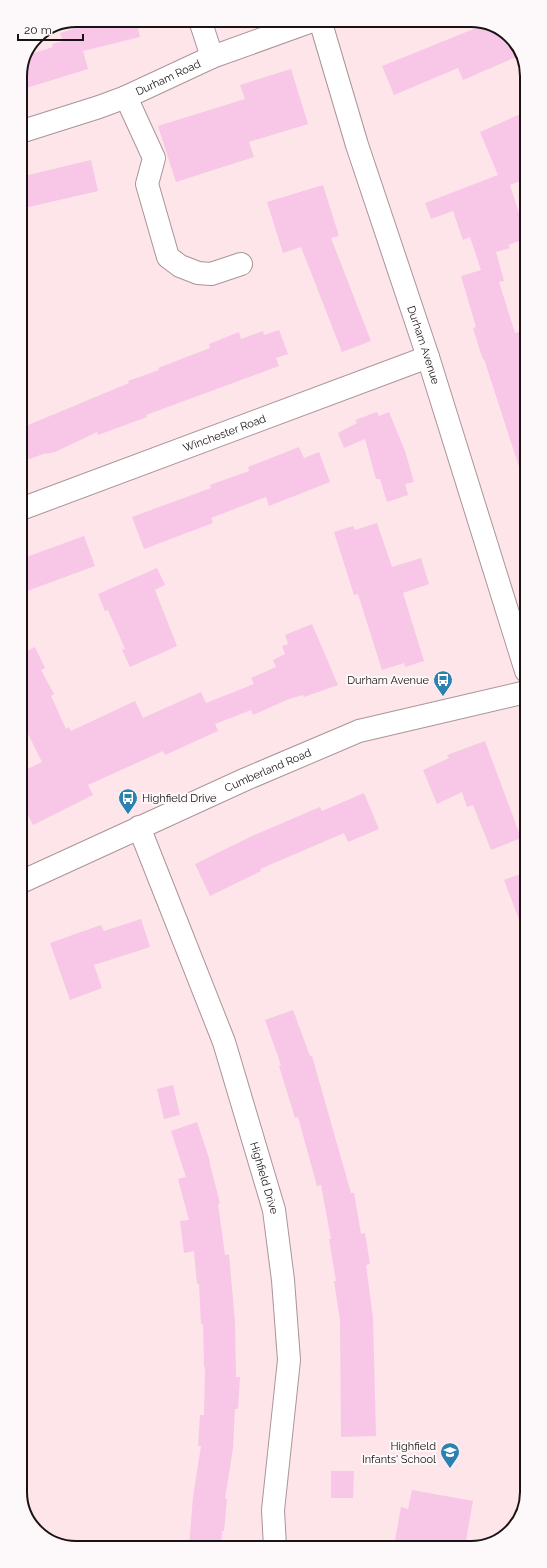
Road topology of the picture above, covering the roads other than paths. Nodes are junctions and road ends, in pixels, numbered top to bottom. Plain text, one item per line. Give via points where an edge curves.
1 (202, 27) edge
2 (295, 27) edge
3 (322, 27) edge
4 (212, 57) junction
5 (126, 97) junction
6 (27, 130) edge
7 (241, 264) dead end
8 (428, 357) junction
9 (27, 507) edge
10 (520, 652) edge
11 (520, 693) edge
12 (139, 827) junction
13 (27, 879) edge
14 (275, 1541) edge

1 - 4 street
2 - 4 street, Durham Road
3 - 8 street, Durham Avenue via 357,145
4 - 5 street, Durham Road
5 - 6 street, Durham Road
5 - 7 street via 154,158 146,184 168,257 198,274 211,274
8 - 9 street, Winchester Road
8 - 10 street, Durham Avenue
11 - 12 street, Cumberland Road via 359,731
12 - 13 street, Cumberland Road
12 - 14 street, Highfield Drive via 224,1042 274,1210 289,1360 273,1510

